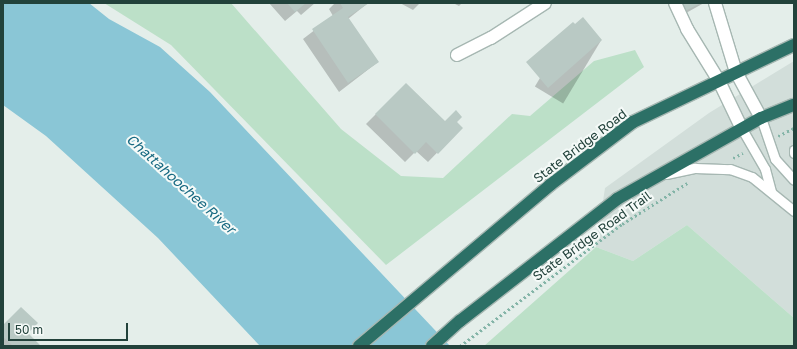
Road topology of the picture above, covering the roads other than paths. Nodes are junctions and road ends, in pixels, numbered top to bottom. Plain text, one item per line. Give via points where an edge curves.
1 (545, 3) edge
2 (675, 3) edge
3 (715, 3) edge
4 (794, 45) edge
5 (457, 54) dead end
6 (736, 72) junction
7 (719, 81) junction
8 (794, 105) edge
9 (761, 118) junction
10 (742, 129) junction
11 (659, 175) junction
12 (794, 180) edge
13 (771, 192) junction
14 (794, 211) edge
15 (359, 346) edge
16 (432, 346) edge

1 - 5 street via 491,38
2 - 7 street via 687,29
3 - 6 street
4 - 6 highway, State Bridge Road
6 - 7 highway, State Bridge Road
6 - 9 street
7 - 10 street
7 - 15 highway, State Bridge Road via 633,122 550,185
8 - 9 highway
9 - 10 highway
9 - 12 lane via 775,159
10 - 11 highway
10 - 13 lane via 765,170
11 - 13 lane via 694,168 730,168 752,177
11 - 16 highway via 617,199 460,321
13 - 14 lane

